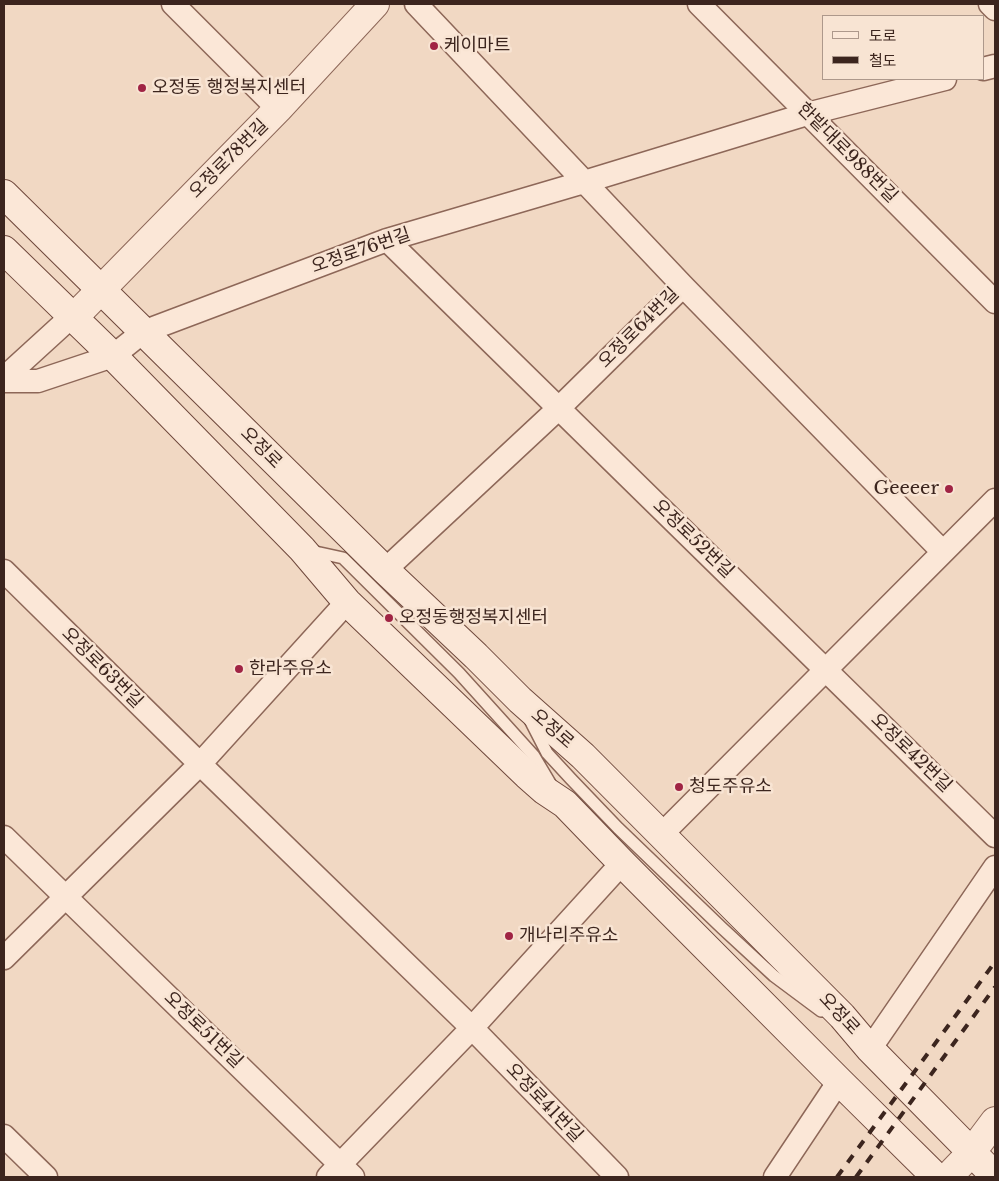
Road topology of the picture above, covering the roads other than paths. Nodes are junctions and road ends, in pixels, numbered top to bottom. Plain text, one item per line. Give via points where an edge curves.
1 (173, 4) edge
2 (375, 4) edge
3 (416, 4) edge
4 (698, 4) edge
5 (990, 4) edge
6 (995, 9) edge
7 (941, 80) edge
8 (278, 109) junction
9 (807, 114) junction
10 (584, 182) junction
11 (4, 194) edge
12 (388, 240) junction
13 (4, 250) edge
14 (683, 286) junction
15 (100, 290) junction
16 (995, 302) edge
17 (72, 316) junction
18 (143, 332) junction
19 (113, 356) junction
20 (4, 379) edge
21 (559, 408) junction
22 (995, 500) edge
23 (302, 549) junction
24 (943, 552) junction
25 (385, 570) junction
26 (4, 571) edge
27 (347, 602) junction
28 (826, 670) junction
29 (520, 700) junction
30 (200, 764) junction
31 (565, 804) junction
32 (662, 834) junction
33 (995, 836) edge
34 (4, 837) edge
35 (622, 863) junction
36 (995, 867) edge
37 (66, 896) junction
38 (4, 958) edge
39 (472, 1028) junction
40 (870, 1049) junction
41 (839, 1081) junction
42 (995, 1120) edge
43 (4, 1136) edge
44 (971, 1152) junction
45 (340, 1173) edge
46 (995, 1176) edge
47 (46, 1177) edge
48 (617, 1177) edge
49 (774, 1177) edge
50 (936, 1177) edge
51 (948, 1177) edge

1 - 8 street
2 - 8 main road, 오정로78번길
3 - 10 street
4 - 9 street, 한밭대로988번길
5 - 6 street
7 - 9 street, 오정로76번길
8 - 15 main road, 오정로78번길
9 - 10 street, 오정로76번길
9 - 16 street, 한밭대로988번길
10 - 12 street, 오정로76번길
10 - 14 street, 오정로64번길
11 - 15 main road, 오정로
12 - 18 street, 오정로76번길
12 - 21 street
13 - 17 main road
14 - 21 street, 오정로64번길
14 - 24 street
15 - 17 main road
15 - 18 main road, 오정로
17 - 19 main road
17 - 20 street
18 - 19 street, 오정로76번길
18 - 25 main road, 오정로
19 - 20 street via 38,381
19 - 23 main road
21 - 25 street, 오정로64번길
21 - 28 street, 오정로52번길
22 - 24 street
23 - 27 main road
23 - 31 lane via 343,558 460,673 534,756
24 - 28 street
25 - 29 main road, 오정로
26 - 30 street, 오정로63번길
27 - 30 street
27 - 31 main road via 527,775
28 - 32 street
28 - 33 street, 오정로42번길
29 - 32 main road, 오정로 via 583,756
29 - 40 lane via 547,752 618,828 774,976
30 - 37 street
30 - 39 street
31 - 35 main road
32 - 40 main road, 오정로 via 842,1016
34 - 37 street
35 - 39 street, 오정로51번길
35 - 41 main road
36 - 40 street
37 - 38 street
37 - 45 street, 오정로51번길
39 - 45 street, 오정로51번길
39 - 48 street, 오정로41번길
40 - 44 main road, 오정로
41 - 49 street
41 - 50 main road
42 - 44 main road
43 - 47 street
44 - 46 main road, 오정로
44 - 51 main road

